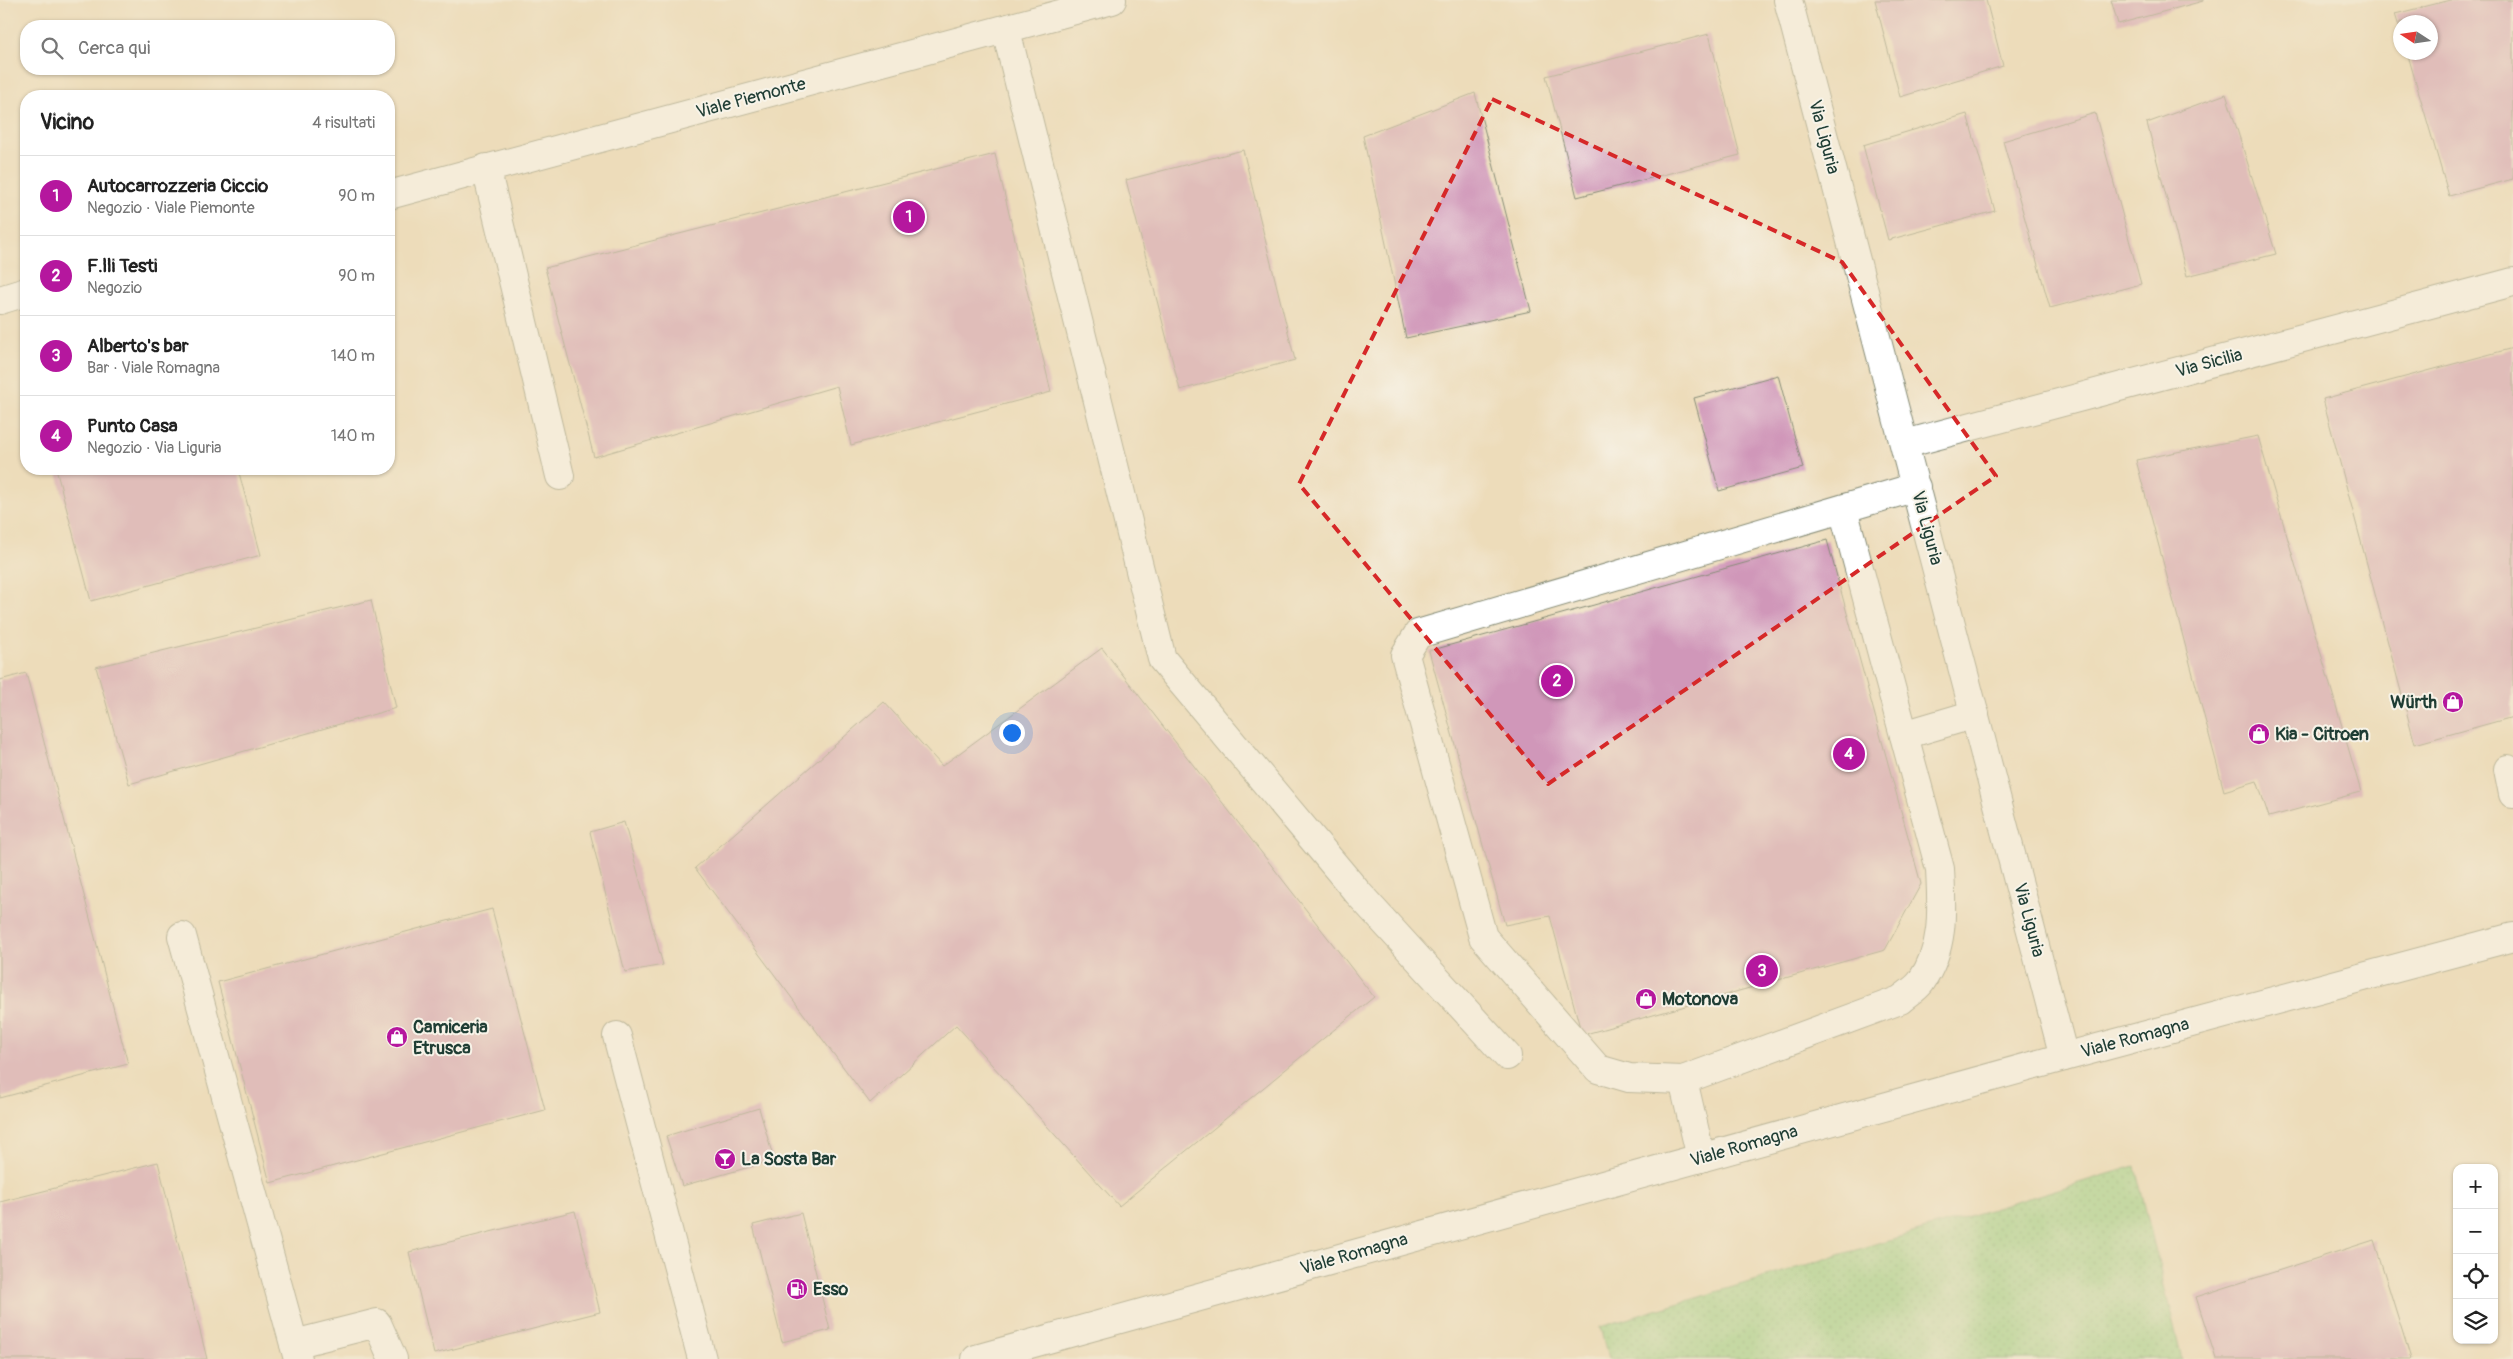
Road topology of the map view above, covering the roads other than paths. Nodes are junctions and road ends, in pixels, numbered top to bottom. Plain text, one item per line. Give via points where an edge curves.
1 (1112, 0) edge
2 (1788, 0) edge
3 (1006, 30) junction
4 (486, 168) junction
5 (395, 193) edge
6 (2513, 282) edge
7 (20, 294) edge
8 (0, 300) edge
9 (1905, 444) junction
10 (560, 476) dead end
11 (1916, 487) junction
12 (1843, 509) junction
13 (1975, 714) junction
14 (1904, 735) junction
15 (182, 936) dead end
16 (2513, 937) edge
17 (617, 1036) dead end
18 (1507, 1056) dead end
19 (2064, 1057) junction
20 (1683, 1080) junction
21 (1701, 1158) junction
22 (296, 1352) edge
23 (393, 1359) edge
24 (702, 1359) edge
25 (976, 1359) edge

1 - 3 street, Viale Piemonte
2 - 9 street, Via Liguria
3 - 4 street, Viale Piemonte
3 - 18 street via 1162,659 1358,893
4 - 5 street, Viale Piemonte
4 - 10 street
6 - 9 street, Via Sicilia
7 - 8 street
9 - 11 street, Via Liguria
11 - 12 street
11 - 13 street, Via Liguria
12 - 14 street
12 - 20 street via 1418,634 1406,656 1483,937 1598,1069 1629,1078
13 - 14 street
13 - 19 street, Via Liguria
14 - 20 street via 1940,869 1943,920 1934,958 1920,983 1900,1000
15 - 22 street
16 - 19 street, Viale Romagna
17 - 24 street
19 - 21 street, Viale Romagna
20 - 21 street
21 - 25 street, Viale Romagna
22 - 23 street via 377,1323

